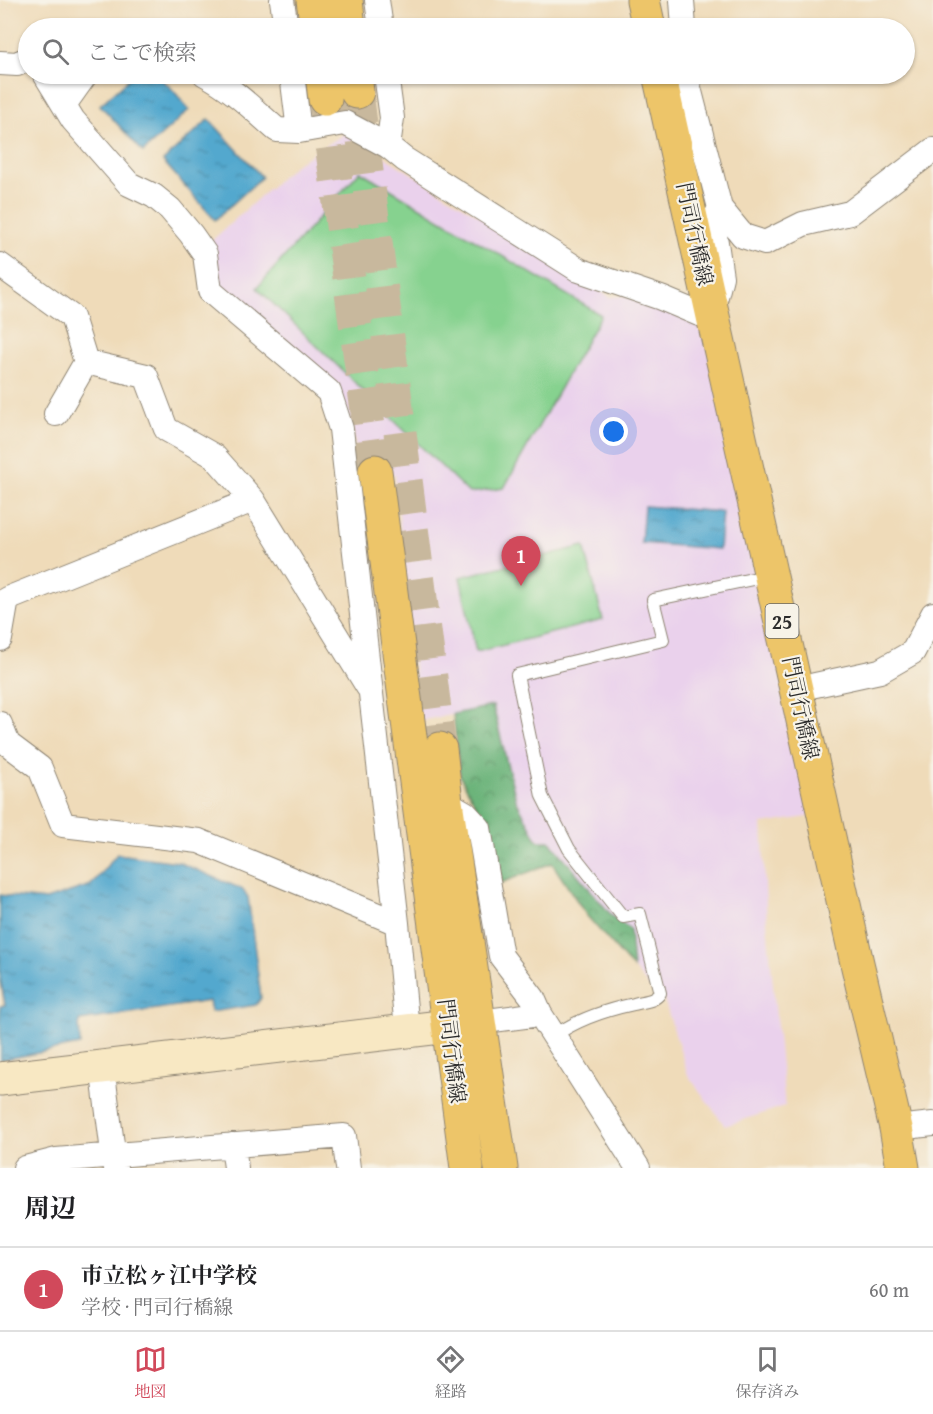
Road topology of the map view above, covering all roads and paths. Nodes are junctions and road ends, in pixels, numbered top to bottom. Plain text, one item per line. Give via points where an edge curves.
1 (282, 0) edge
2 (313, 0) edge
3 (346, 0) edge
4 (377, 0) edge
5 (643, 0) edge
6 (682, 0) edge
7 (285, 18) edge
8 (315, 18) edge
9 (348, 18) edge
10 (380, 18) edge
11 (647, 18) edge
12 (683, 18) edge
13 (51, 84) edge
14 (79, 84) edge
15 (223, 84) edge
16 (293, 84) edge
17 (387, 84) edge
18 (661, 84) edge
19 (688, 84) edge
20 (64, 105) junction
21 (299, 131) junction
22 (388, 146) junction
23 (933, 150) edge
24 (720, 208) junction
25 (0, 265) edge
26 (712, 312) junction
27 (86, 362) junction
28 (56, 414) dead end
29 (375, 471) tunnel mouth
30 (254, 500) junction
31 (771, 575) junction
32 (933, 614) edge
33 (0, 639) edge
34 (797, 689) junction
35 (371, 693) junction
36 (0, 724) edge
37 (440, 749) tunnel mouth
38 (446, 802) junction
39 (397, 923) junction
40 (540, 1014) junction
41 (464, 1024) junction
42 (407, 1030) junction
43 (555, 1036) junction
44 (102, 1066) junction
45 (0, 1079) edge
46 (933, 1124) edge
47 (896, 1128) junction
48 (234, 1157) edge
49 (115, 1162) edge
50 (25, 1168) edge
51 (348, 1168) edge
52 (467, 1168) edge
53 (501, 1168) edge
54 (638, 1168) edge
55 (903, 1168) edge

1 - 7 street
2 - 8 main road
3 - 9 main road
4 - 10 street
5 - 11 main road
6 - 12 street
13 - 20 street
14 - 20 street
15 - 21 street via 277,130
16 - 21 street
17 - 22 street via 392,118
18 - 26 main road, 門司行橋線 / 25
19 - 24 street
20 - 35 street via 129,184 154,196 191,234 205,254 210,291 329,392 341,429
21 - 22 street via 345,123
22 - 26 street via 579,270 699,314
23 - 24 street via 850,213 803,224 765,243 743,236
24 - 26 street via 713,222 721,277
25 - 27 street via 72,317
26 - 31 main road, 門司行橋線 / 25
27 - 28 street
27 - 30 street via 146,376 166,429 214,456
29 - 41 main road, 門司行橋線
30 - 33 street via 7,599
30 - 35 street
31 - 34 main road, 門司行橋線 / 25
31 - 43 lane via 653,600 663,640 517,675 542,796 569,849 623,917 640,914 660,993 652,1000 603,1011
32 - 34 street via 913,652 880,671
34 - 47 main road, 門司行橋線 / 25
35 - 39 street
36 - 39 street via 8,744 40,768 63,825 199,841
37 - 38 main road, 門司行橋線
38 - 40 street via 465,813 479,828 501,956 533,998
38 - 41 main road, 門司行橋線
39 - 42 street
40 - 41 street
40 - 43 street
41 - 42 street
41 - 52 main road, 門司行橋線
41 - 53 main road, 門司行橋線
42 - 44 street
43 - 54 street
44 - 45 street
44 - 49 street
46 - 47 street
47 - 55 main road, 門司行橋線 / 25
48 - 49 street
48 - 51 street via 344,1136
49 - 50 street via 56,1160

